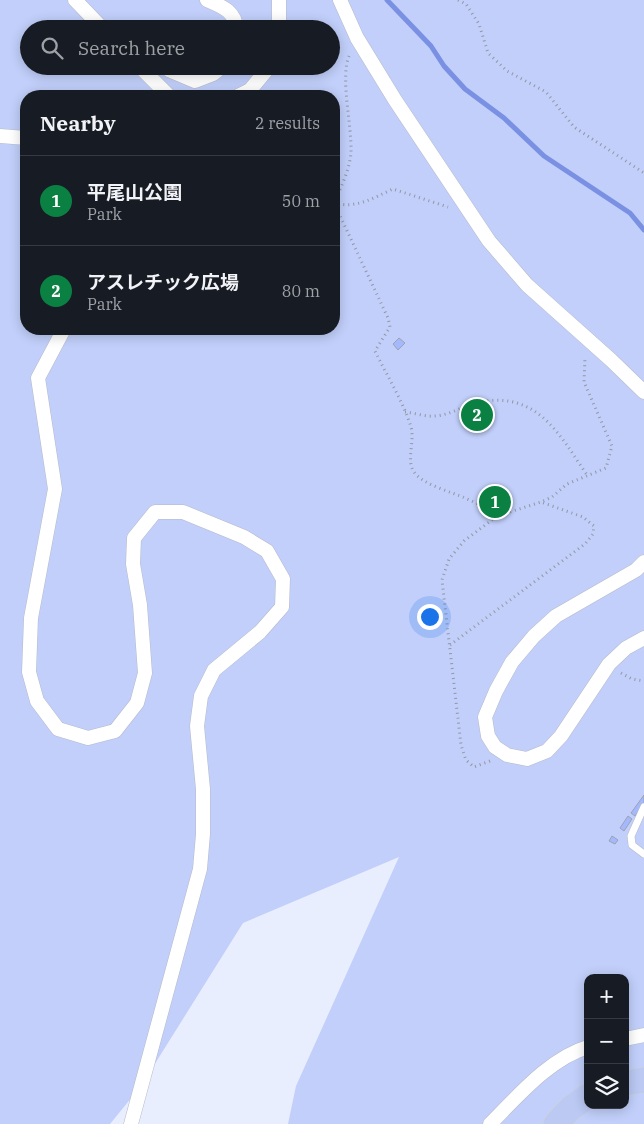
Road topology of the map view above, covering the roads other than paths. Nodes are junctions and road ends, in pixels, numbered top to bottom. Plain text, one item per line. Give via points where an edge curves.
1 (75, 0) edge
2 (206, 0) edge
3 (279, 0) edge
4 (340, 0) edge
5 (94, 20) edge
6 (235, 20) edge
7 (279, 20) edge
8 (148, 75) edge
9 (180, 75) edge
10 (211, 75) edge
11 (262, 75) edge
12 (163, 90) edge
13 (250, 90) edge
14 (0, 136) edge
15 (20, 138) edge
16 (61, 335) edge
17 (644, 392) edge
18 (644, 562) edge
19 (644, 638) edge
20 (644, 807) edge
21 (644, 854) edge
22 (644, 1035) edge
23 (629, 1038) edge
24 (584, 1048) edge
25 (644, 1080) edge
26 (629, 1083) edge
27 (584, 1099) edge
28 (131, 1124) edge
29 (490, 1124) edge
30 (556, 1124) edge

1 - 5 street
2 - 6 street via 228,9
3 - 7 street
4 - 17 street via 357,38 395,100 489,242 527,285
8 - 12 street
9 - 10 street via 195,82
11 - 13 street
14 - 15 street
16 - 28 street via 38,378 55,489 31,618 30,672 38,701 58,729 88,738 115,731 138,703 144,673 144,642 133,564 134,538 155,512 183,512 244,537 267,551 283,579 282,607 260,632 214,670 202,696 198,726 203,789 200,869
18 - 19 street via 636,570 556,616 534,636 512,662 496,691 485,717 488,736 507,755 527,759 547,751 562,736 608,666 626,648
20 - 21 lane via 631,836 632,845
22 - 23 street
24 - 29 street via 571,1053 537,1078
25 - 26 highway
27 - 30 highway

